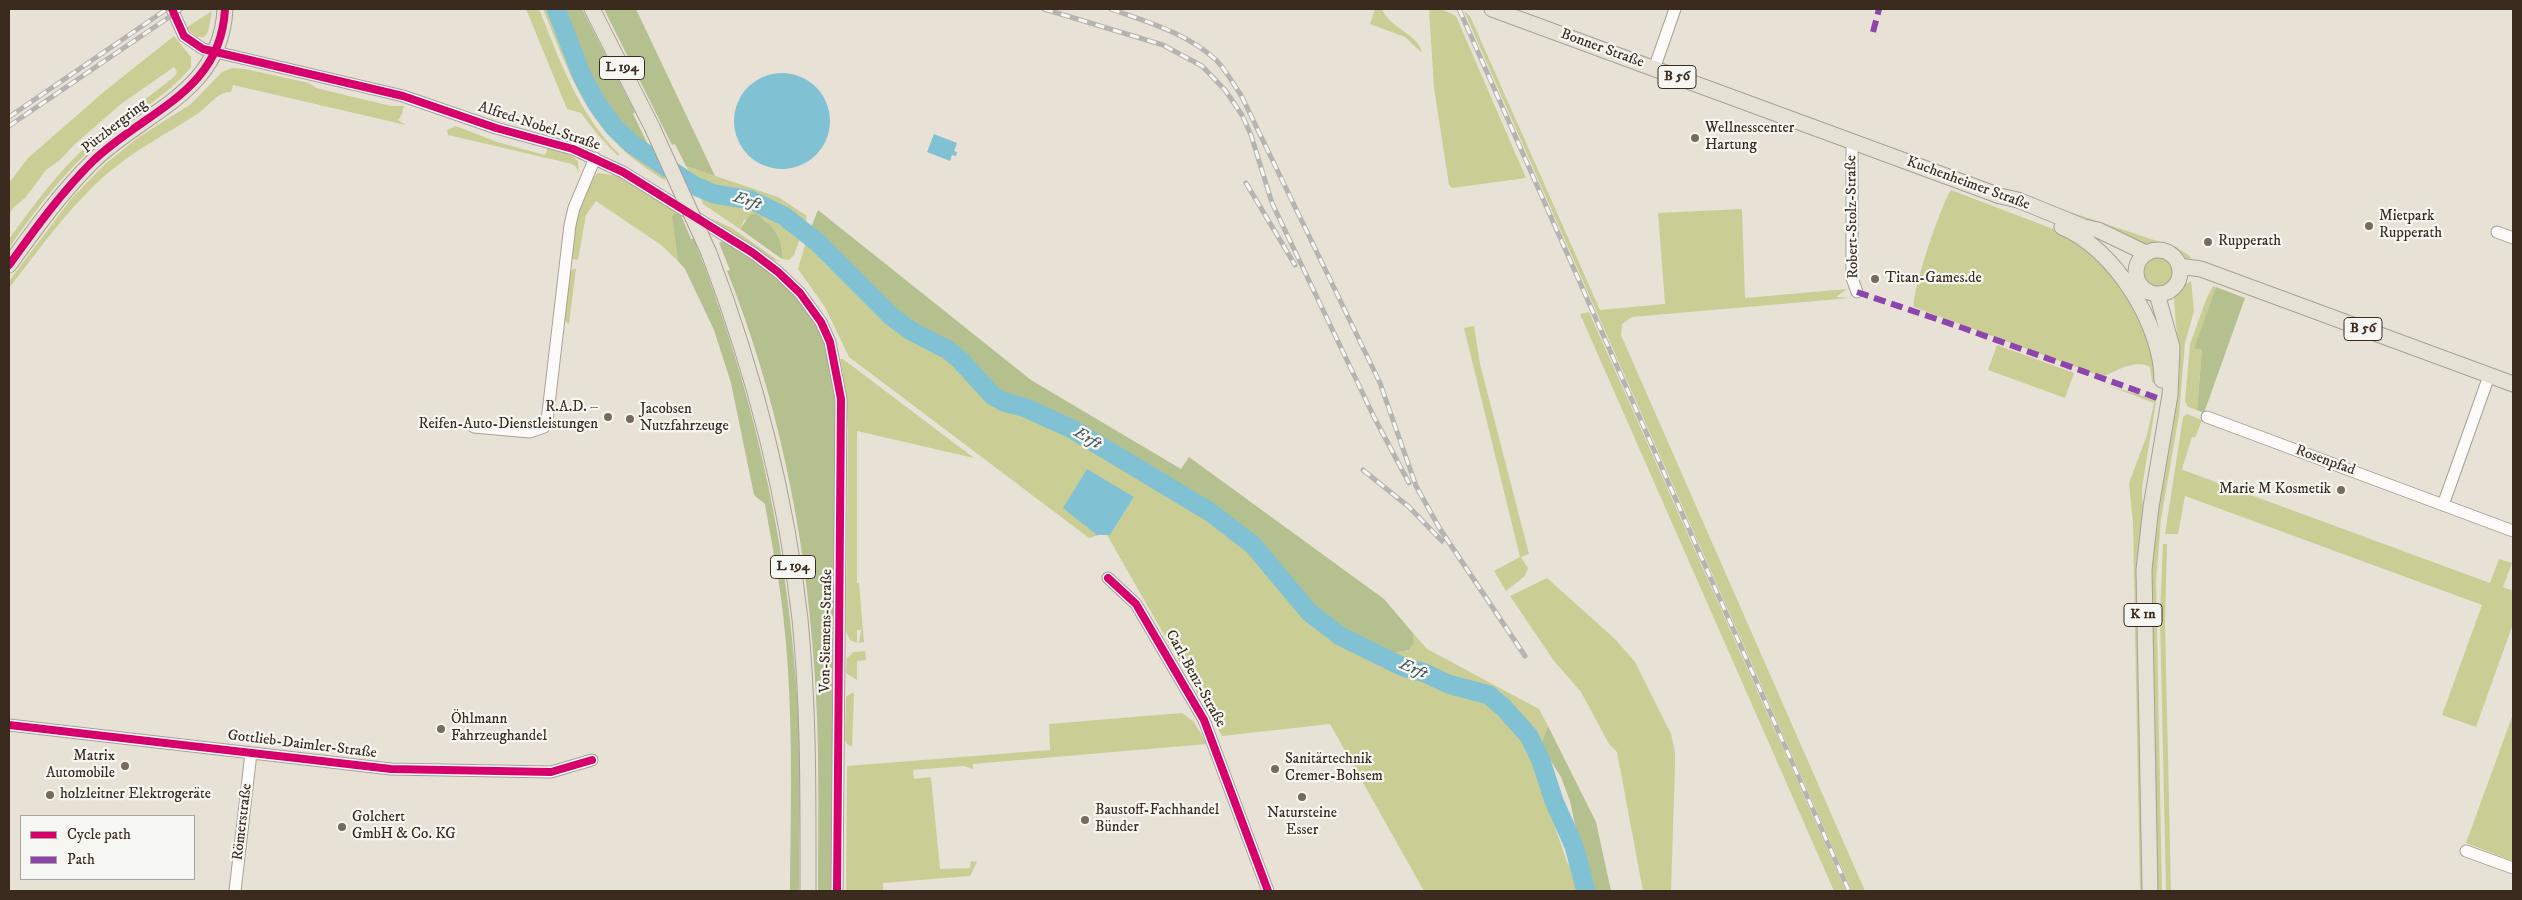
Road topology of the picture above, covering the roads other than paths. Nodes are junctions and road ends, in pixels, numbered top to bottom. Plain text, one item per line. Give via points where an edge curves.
1 (172, 9) edge
2 (225, 9) edge
3 (592, 9) edge
4 (1492, 9) edge
5 (1675, 9) edge
6 (216, 53) junction
7 (1654, 69) junction
8 (1852, 142) junction
9 (595, 158) junction
10 (2022, 203) junction
11 (2497, 232) dead end
12 (2513, 238) edge
13 (2141, 259) junction
14 (9, 265) edge
15 (2172, 282) junction
16 (1857, 292) dead end
17 (837, 371) joint
18 (2489, 376) junction
19 (2513, 384) edge
20 (2207, 418) dead end
21 (474, 427) dead end
22 (2443, 505) junction
23 (2151, 507) junction
24 (2513, 531) edge
25 (1108, 578) dead end
26 (9, 725) edge
27 (252, 753) junction
28 (592, 760) dead end
29 (2466, 851) dead end
30 (2513, 868) edge
31 (235, 891) edge
32 (808, 891) edge
33 (838, 891) edge
34 (1268, 891) edge
35 (2150, 891) edge

1 - 6 street, Alfred-Nobel-Straße via 187,39
2 - 6 main road, Pützbergring
3 - 32 main road, L 194, bridge via 652,127 709,253 754,386 780,493 793,567 805,692
4 - 7 main road, Bonner Straße / B 56
5 - 7 street
6 - 9 street, Alfred-Nobel-Straße via 393,93
6 - 14 main road, Pützbergring via 186,92 119,139 83,172 58,199
7 - 8 main road, Bonner Straße / B 56
8 - 10 main road, Kuchenheimer Straße / B 56
8 - 16 street, Robert-Stolz-Straße via 1852,278
9 - 17 street, Alfred-Nobel-Straße via 717,229 778,272 800,293 821,322
9 - 21 street, Alfred-Nobel-Straße via 570,225 547,421 544,427 530,432
10 - 13 main road, Kuchenheimer Straße / B 56 via 2107,234
10 - 23 main road, K 1n via 2034,214 2080,236 2115,268 2134,297 2157,344 2162,379 2145,486
11 - 12 street
13 - 15 main road via 2136,274 2140,285 2148,292
13 - 15 main road via 2156,249 2167,251 2175,257
15 - 18 main road, B 56 via 2201,269
15 - 23 main road, K 1n via 2170,395
17 - 33 street, Von-Siemens-Straße via 843,443
18 - 19 main road, B 56
18 - 22 street
20 - 22 street, Rosenpfad
22 - 24 street, Rosenpfad
23 - 35 main road, K 1n via 2143,606
25 - 34 street, Carl-Benz-Straße via 1136,604 1204,720
26 - 27 street, Gottlieb-Daimler-Straße
27 - 28 street, Gottlieb-Daimler-Straße via 391,769 522,772 551,772
27 - 31 street, Römerstraße
29 - 30 street

